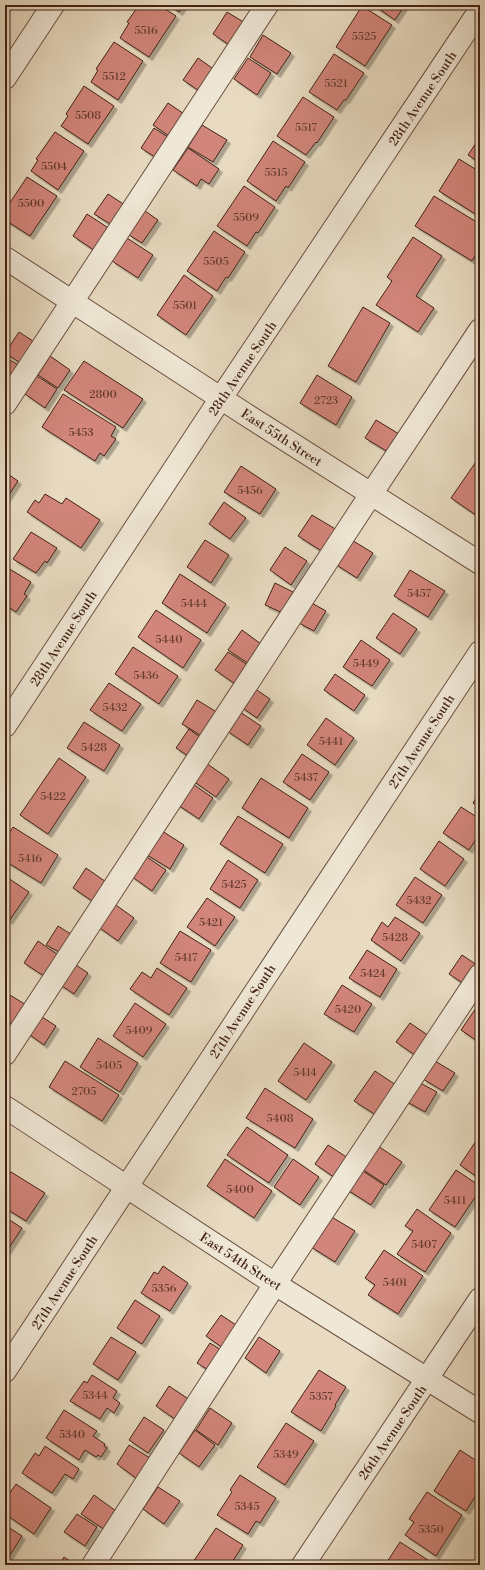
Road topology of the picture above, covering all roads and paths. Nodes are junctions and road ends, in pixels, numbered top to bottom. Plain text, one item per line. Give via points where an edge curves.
1 (53, 5) edge
2 (267, 5) edge
3 (480, 10) edge
4 (5, 78) edge
5 (5, 258) edge
6 (72, 301) junction
7 (480, 330) edge
8 (221, 398) junction
9 (5, 404) edge
10 (371, 494) junction
11 (480, 563) edge
12 (480, 652) edge
13 (5, 726) edge
14 (480, 975) edge
15 (5, 1054) edge
16 (5, 1107) edge
17 (127, 1186) junction
18 (275, 1284) junction
19 (480, 1299) edge
20 (5, 1371) edge
21 (427, 1379) junction
22 (480, 1412) edge
23 (93, 1565) edge
24 (303, 1565) edge

1 - 4 street
2 - 6 street
3 - 8 street, 28th Avenue South
5 - 6 street, East 55th Street
6 - 8 street, East 55th Street
6 - 9 street
7 - 10 street
8 - 10 street, East 55th Street
8 - 13 street, 28th Avenue South
10 - 11 street, East 55th Street
10 - 15 street
12 - 17 street, 27th Avenue South
14 - 18 street
16 - 17 street, East 54th Street
17 - 18 street, East 54th Street
17 - 20 street, 27th Avenue South
18 - 21 street, East 54th Street
18 - 23 street
19 - 21 street, 26th Avenue South
21 - 22 street, East 54th Street
21 - 24 street, 26th Avenue South

